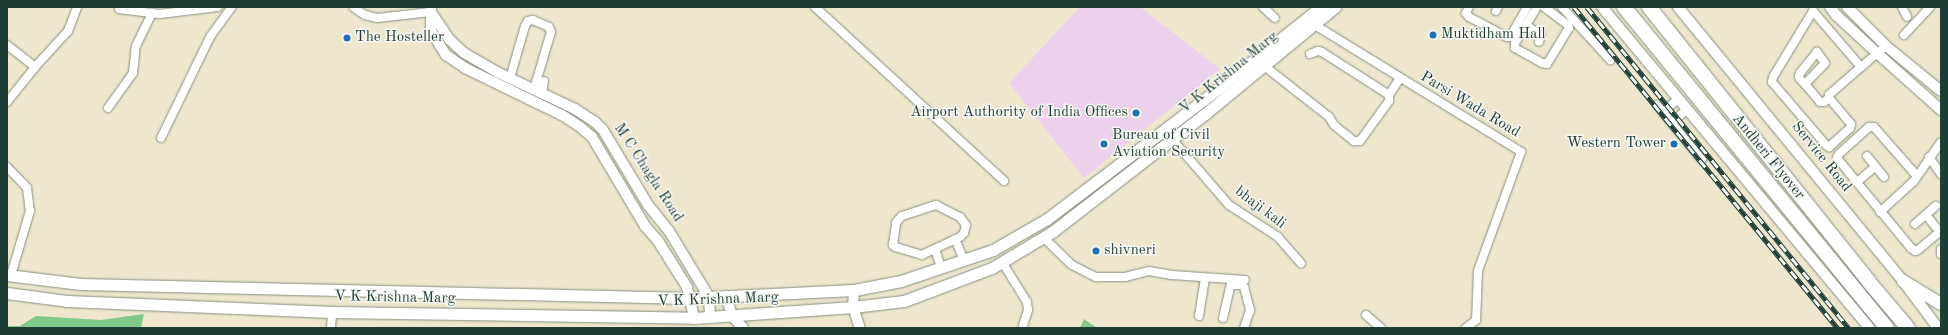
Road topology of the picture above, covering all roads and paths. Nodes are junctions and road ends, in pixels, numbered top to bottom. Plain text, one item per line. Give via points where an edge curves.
1 (77, 7) edge
2 (218, 7) edge
3 (232, 7) edge
4 (352, 7) edge
5 (815, 7) edge
6 (1263, 7) edge
7 (1321, 7) edge
8 (1335, 7) edge
9 (1469, 7) edge
10 (1526, 7) edge
11 (1537, 7) edge
12 (1544, 7) edge
13 (1562, 7) edge
14 (1602, 7) edge
15 (1624, 7) edge
16 (1649, 7) edge
17 (1678, 7) edge
18 (1830, 7) edge
19 (1847, 7) edge
20 (1902, 7) edge
21 (1930, 7) edge
22 (119, 9) dead end
23 (431, 10) edge
24 (152, 13) junction
25 (1907, 17) dead end
26 (1275, 18) dead end
27 (1310, 21) junction
28 (1526, 25) junction
29 (1904, 35) dead end
30 (1539, 42) dead end
31 (7, 45) edge
32 (1886, 46) junction
33 (1877, 53) junction
34 (1310, 54) dead end
35 (1610, 60) dead end
36 (1263, 65) junction
37 (35, 67) junction
38 (1861, 67) junction
39 (1921, 75) junction
40 (497, 77) junction
41 (510, 78) junction
42 (1400, 78) junction
43 (544, 81) dead end
44 (1805, 84) dead end
45 (1913, 84) junction
46 (519, 88) junction
47 (538, 91) junction
48 (1941, 92) edge
49 (1389, 95) junction
50 (1678, 98) junction
51 (1829, 98) junction
52 (7, 102) edge
53 (1657, 105) dead end
54 (108, 108) dead end
55 (1687, 109) junction
56 (1941, 110) edge
57 (1663, 112) junction
58 (594, 122) junction
59 (1672, 123) junction
60 (584, 130) junction
61 (161, 138) dead end
62 (1172, 139) junction
63 (613, 145) junction
64 (1939, 148) edge
65 (602, 152) junction
66 (1867, 156) dead end
67 (1929, 158) junction
68 (1702, 160) dead end
69 (1875, 166) junction
70 (7, 167) edge
71 (1941, 174) edge
72 (1917, 176) junction
73 (1884, 177) dead end
74 (1004, 181) dead end
75 (1857, 182) junction
76 (1936, 206) dead end
77 (1880, 212) junction
78 (1926, 215) junction
79 (1915, 224) dead end
80 (1941, 232) edge
81 (1043, 237) junction
82 (956, 239) junction
83 (935, 249) junction
84 (1941, 249) edge
85 (1941, 254) edge
86 (964, 260) junction
87 (1002, 262) junction
88 (1301, 263) dead end
89 (942, 268) junction
90 (9, 275) edge
91 (1205, 278) junction
92 (1903, 281) junction
93 (1237, 282) junction
94 (74, 284) junction
95 (854, 290) junction
96 (7, 293) edge
97 (726, 296) junction
98 (709, 297) junction
99 (690, 298) junction
100 (71, 301) junction
101 (1941, 304) edge
102 (853, 307) junction
103 (332, 312) junction
104 (1366, 314) dead end
105 (732, 316) junction
106 (1198, 316) dead end
107 (694, 318) junction
108 (710, 318) junction
109 (1223, 318) dead end
110 (1023, 325) dead end
111 (331, 328) edge
112 (743, 328) edge
113 (860, 328) edge
114 (1244, 328) edge
115 (1381, 328) edge
116 (1466, 328) edge
117 (1869, 328) edge
118 (1887, 328) edge
119 (1908, 328) edge
120 (1938, 328) edge

1 - 37 street via 68,31
2 - 24 street
3 - 61 street via 210,37
4 - 23 street via 365,15 377,18
5 - 74 street
6 - 26 street
7 - 27 main road, V K Krishna Marg
8 - 27 main road, V K Krishna Marg
9 - 10 street via 1466,13 1468,17 1507,37 1510,37
11 - 28 street
12 - 28 street via 1570,28 1547,64 1515,48 1515,43
13 - 35 street
14 - 50 street
15 - 118 highway, Andheri Flyover
16 - 119 highway, Andheri Flyover
17 - 92 street, Service Road
18 - 33 street
19 - 32 street
20 - 25 street
21 - 29 street
22 - 24 street
23 - 40 street, M C Chagla Road via 455,46
24 - 54 street via 136,46 133,73
27 - 36 main road, V K Krishna Marg
27 - 42 street, Parsi Wada Road
27 - 86 main road, V K Krishna Marg via 1047,219 993,250
28 - 30 street via 1541,35
31 - 37 street
32 - 33 street
32 - 39 street
33 - 38 street
33 - 45 street
34 - 49 street via 1322,52
36 - 49 street via 1329,117 1334,125 1354,141 1360,141 1389,100
36 - 62 main road, V K Krishna Marg
37 - 52 street
38 - 51 street via 1830,94
38 - 51 street via 1812,12 1772,82 1828,146 1850,128 1851,124
39 - 45 street
39 - 48 street
40 - 41 street, M C Chagla Road
40 - 46 street
41 - 46 street, M C Chagla Road
41 - 47 street via 524,26 533,20 550,27
42 - 49 street
42 - 116 street, Parsi Wada Road via 1521,152 1478,271 1476,320
43 - 47 street
44 - 51 street via 1820,102
45 - 56 street
46 - 47 street, M C Chagla Road
46 - 60 street
47 - 58 street, M C Chagla Road via 575,109
50 - 55 street
50 - 57 street
53 - 57 street
55 - 59 street
55 - 117 street
57 - 59 street
58 - 60 street
58 - 63 street, M C Chagla Road
59 - 68 street
60 - 65 street
62 - 81 main road, V K Krishna Marg
62 - 88 street, bhaji kali via 1229,205 1278,237
63 - 65 street
63 - 98 street, M C Chagla Road via 648,206 669,231
64 - 67 street
65 - 99 street via 638,215 687,287
66 - 69 street
67 - 71 street
67 - 72 street
69 - 73 street
69 - 75 street
70 - 90 street via 26,188 30,211
72 - 75 street via 1874,126 1837,158
72 - 77 street
75 - 77 street
76 - 78 street
77 - 80 street via 1914,251
78 - 79 street
78 - 80 street
81 - 87 main road, V K Krishna Marg
81 - 91 street via 1072,265 1096,277 1124,277 1149,271
82 - 83 street
82 - 83 street via 964,233 966,225 960,217 939,205 902,216 896,223 895,247 919,255
82 - 86 street
83 - 89 street
84 - 85 street
86 - 89 main road, V K Krishna Marg
87 - 102 main road, V K Krishna Marg via 904,301
87 - 110 street via 1027,302 1028,310
89 - 95 main road, V K Krishna Marg via 901,281
90 - 94 main road, V K Krishna Marg
91 - 93 street
91 - 106 street
92 - 101 main road
92 - 120 street, Service Road
93 - 109 street
93 - 114 street via 1244,287 1249,308
94 - 99 main road, V K Krishna Marg
94 - 100 main road
95 - 97 main road, V K Krishna Marg
95 - 102 street
96 - 100 main road, V K Krishna Marg
97 - 98 main road, V K Krishna Marg
97 - 105 street
98 - 99 main road, V K Krishna Marg
98 - 108 street, M C Chagla Road
99 - 107 street
100 - 103 main road, V K Krishna Marg
102 - 105 main road, V K Krishna Marg
102 - 113 street
103 - 107 main road, V K Krishna Marg
103 - 111 street
104 - 115 street
105 - 108 main road, V K Krishna Marg
105 - 112 street
107 - 108 main road, V K Krishna Marg

